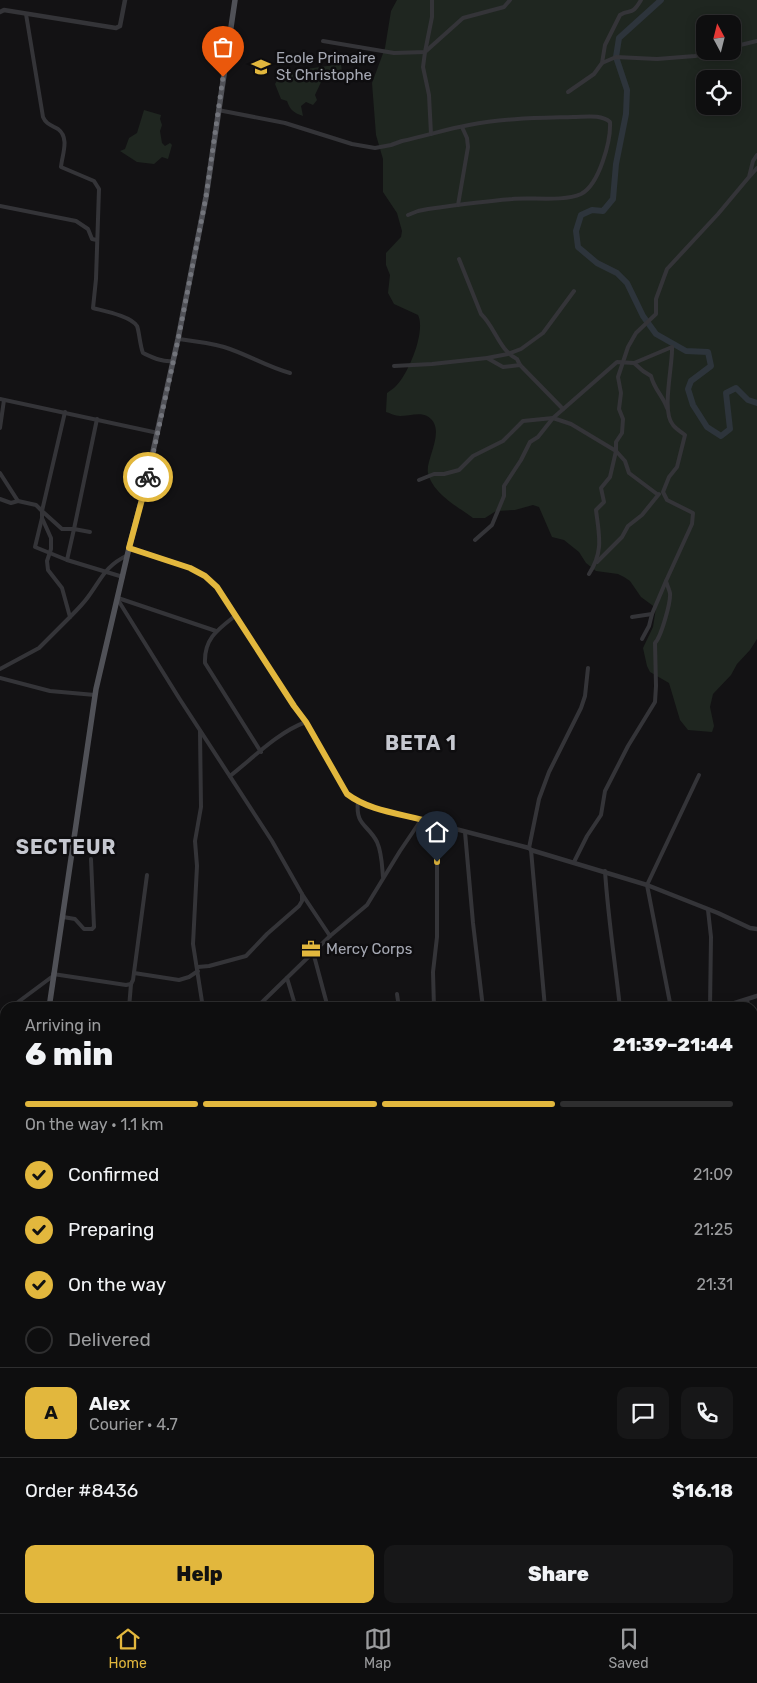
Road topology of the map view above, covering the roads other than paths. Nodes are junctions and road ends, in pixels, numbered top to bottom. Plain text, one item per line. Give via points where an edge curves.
1 (125, 0) edge
2 (235, 0) edge
3 (432, 0) edge
4 (510, 0) edge
5 (641, 0) edge
6 (0, 12) edge
7 (26, 14) junction
8 (323, 41) dead end
9 (757, 41) edge
10 (741, 45) edge
11 (424, 52) junction
12 (696, 56) edge
13 (602, 63) junction
14 (568, 92) dead end
15 (218, 110) junction
16 (462, 127) junction
17 (431, 134) junction
18 (757, 154) edge
19 (757, 168) edge
20 (750, 177) junction
21 (458, 205) junction
22 (0, 206) edge
23 (408, 215) dead end
24 (97, 240) junction
25 (459, 259) dead end
26 (574, 292) dead end
27 (178, 340) junction
28 (508, 354) junction
29 (487, 358) junction
30 (173, 362) junction
31 (624, 362) junction
32 (634, 363) junction
33 (520, 365) junction
34 (394, 366) dead end
35 (290, 373) dead end
36 (2, 399) edge
37 (563, 410) junction
38 (668, 410) junction
39 (65, 412) junction
40 (553, 418) junction
41 (97, 419) junction
42 (0, 428) edge
43 (158, 433) junction
44 (616, 452) junction
45 (0, 473) edge
46 (419, 480) dead end
47 (663, 492) junction
48 (657, 494) junction
49 (0, 499) edge
50 (18, 501) junction
51 (42, 511) junction
52 (42, 518) junction
53 (74, 530) junction
54 (90, 532) dead end
55 (475, 540) dead end
56 (129, 548) junction
57 (50, 553) junction
58 (128, 555) junction
59 (67, 560) junction
60 (597, 562) junction
61 (104, 571) junction
62 (589, 574) dead end
63 (123, 577) junction
64 (666, 581) junction
65 (118, 599) junction
66 (652, 614) junction
67 (235, 616) junction
68 (70, 617) junction
69 (632, 617) dead end
70 (216, 631) junction
71 (642, 639) dead end
72 (588, 668) dead end
73 (0, 669) edge
74 (0, 678) edge
75 (95, 695) junction
76 (306, 722) junction
77 (200, 730) junction
78 (261, 752) junction
79 (698, 774) dead end
80 (230, 776) junction
81 (358, 801) junction
82 (422, 820) junction
83 (437, 824) junction
84 (465, 832) junction
85 (530, 849) junction
86 (91, 859) dead end
87 (574, 862) junction
88 (605, 871) junction
89 (147, 874) dead end
90 (383, 878) junction
91 (647, 885) junction
92 (302, 894) junction
93 (708, 910) junction
94 (63, 917) junction
95 (757, 929) edge
96 (330, 936) junction
97 (313, 952) junction
98 (198, 969) junction
99 (134, 973) junction
100 (53, 975) junction
101 (287, 978) junction
102 (131, 984) junction
103 (397, 994) dead end
104 (757, 996) edge
105 (747, 1000) joint
106 (18, 1002) edge
107 (50, 1002) edge
108 (130, 1002) edge
109 (202, 1002) edge
110 (262, 1002) edge
111 (294, 1002) edge
112 (326, 1002) edge
113 (398, 1002) edge
114 (434, 1002) edge
115 (482, 1002) edge
116 (544, 1002) edge
117 (619, 1002) edge
118 (670, 1002) edge
119 (710, 1002) edge
120 (740, 1002) edge

1 - 7 street via 120,26 116,28
2 - 15 main road
3 - 11 street via 432,17
4 - 11 street via 504,7 463,18
5 - 13 street via 630,13 620,15 606,45
6 - 7 street
7 - 24 street via 43,117 45,122 59,130 65,140 61,168 94,181 99,189
8 - 11 street via 394,53
9 - 10 street
11 - 17 street
12 - 13 street via 657,59 616,57
13 - 14 street via 594,74
15 - 17 street via 285,123 375,148
15 - 27 main road via 206,197
16 - 17 street
16 - 21 street via 468,147
16 - 21 street via 537,118 593,117 606,118 611,130 602,163 592,183 582,193
18 - 20 street via 752,161
19 - 20 street
20 - 31 street via 667,270 656,299 656,314 636,334
21 - 23 street
22 - 24 street via 76,221 88,229 92,240
24 - 30 street via 93,308 133,322 137,325 143,353
25 - 28 street via 481,314
26 - 28 street via 543,333
27 - 30 main road
27 - 35 street via 226,348
28 - 29 street
28 - 33 street
29 - 33 street via 503,367
29 - 34 street
30 - 43 main road
31 - 32 street
31 - 37 street via 616,362
31 - 44 street via 618,377 622,433 616,442
32 - 38 street via 651,376
32 - 38 street via 672,347
33 - 37 street
36 - 39 street
36 - 42 street
37 - 40 street
38 - 47 street via 672,424 685,435 676,467
39 - 41 street
39 - 51 street
40 - 44 street via 571,424
40 - 46 street via 523,420 503,441 473,456 459,470
40 - 55 street via 530,442 504,486 504,496 492,525
41 - 43 street
41 - 53 street
43 - 56 main road
44 - 48 street via 625,461 629,472
44 - 60 street via 610,477 602,488 604,502 596,510 601,545
45 - 50 street
47 - 48 street
47 - 64 street via 667,500 692,513 692,524
48 - 60 street via 642,515 628,526 622,537
49 - 50 street via 11,503
50 - 51 street via 32,503
51 - 52 street
51 - 53 street via 62,529
52 - 57 street via 51,538
52 - 57 street via 35,547
53 - 54 street
53 - 59 street
56 - 58 main road
56 - 67 street via 205,576 217,587
57 - 59 street
57 - 68 street via 48,570 62,588
58 - 61 street
58 - 63 main road
59 - 61 street
60 - 62 street
61 - 63 street
61 - 68 street via 88,597
63 - 65 main road
64 - 66 street
64 - 87 street via 670,594 664,626 655,643 655,702 605,790 601,815
65 - 70 street
65 - 75 main road
65 - 77 street
66 - 69 street
66 - 71 street
67 - 70 street
67 - 76 street
68 - 73 street via 39,648
70 - 78 street via 207,646 205,663
72 - 85 street via 581,708 539,799
74 - 75 street via 50,691
75 - 94 main road
76 - 78 street via 292,727
76 - 81 street via 347,794
77 - 80 street
77 - 98 street via 201,808 195,841 193,944
78 - 80 street
79 - 91 street
80 - 92 street
81 - 82 street
81 - 90 street via 359,820 377,842
82 - 83 street
82 - 90 street
83 - 84 street
83 - 114 street
84 - 85 street
84 - 115 street
85 - 87 street
85 - 116 street
86 - 94 street via 94,927 84,929 76,919
87 - 88 street
88 - 91 street
88 - 117 street
89 - 99 street
90 - 96 street via 368,905
91 - 93 street
91 - 118 street
92 - 96 street
92 - 98 street via 299,906 246,956
93 - 95 street
93 - 119 street
94 - 100 main road
96 - 97 street
97 - 101 street
97 - 112 street
98 - 99 street via 179,980
98 - 109 street
99 - 102 street
100 - 102 street
100 - 106 street
100 - 107 main road
101 - 110 street
101 - 111 street
102 - 108 street
103 - 113 street
104 - 105 street
105 - 120 street

